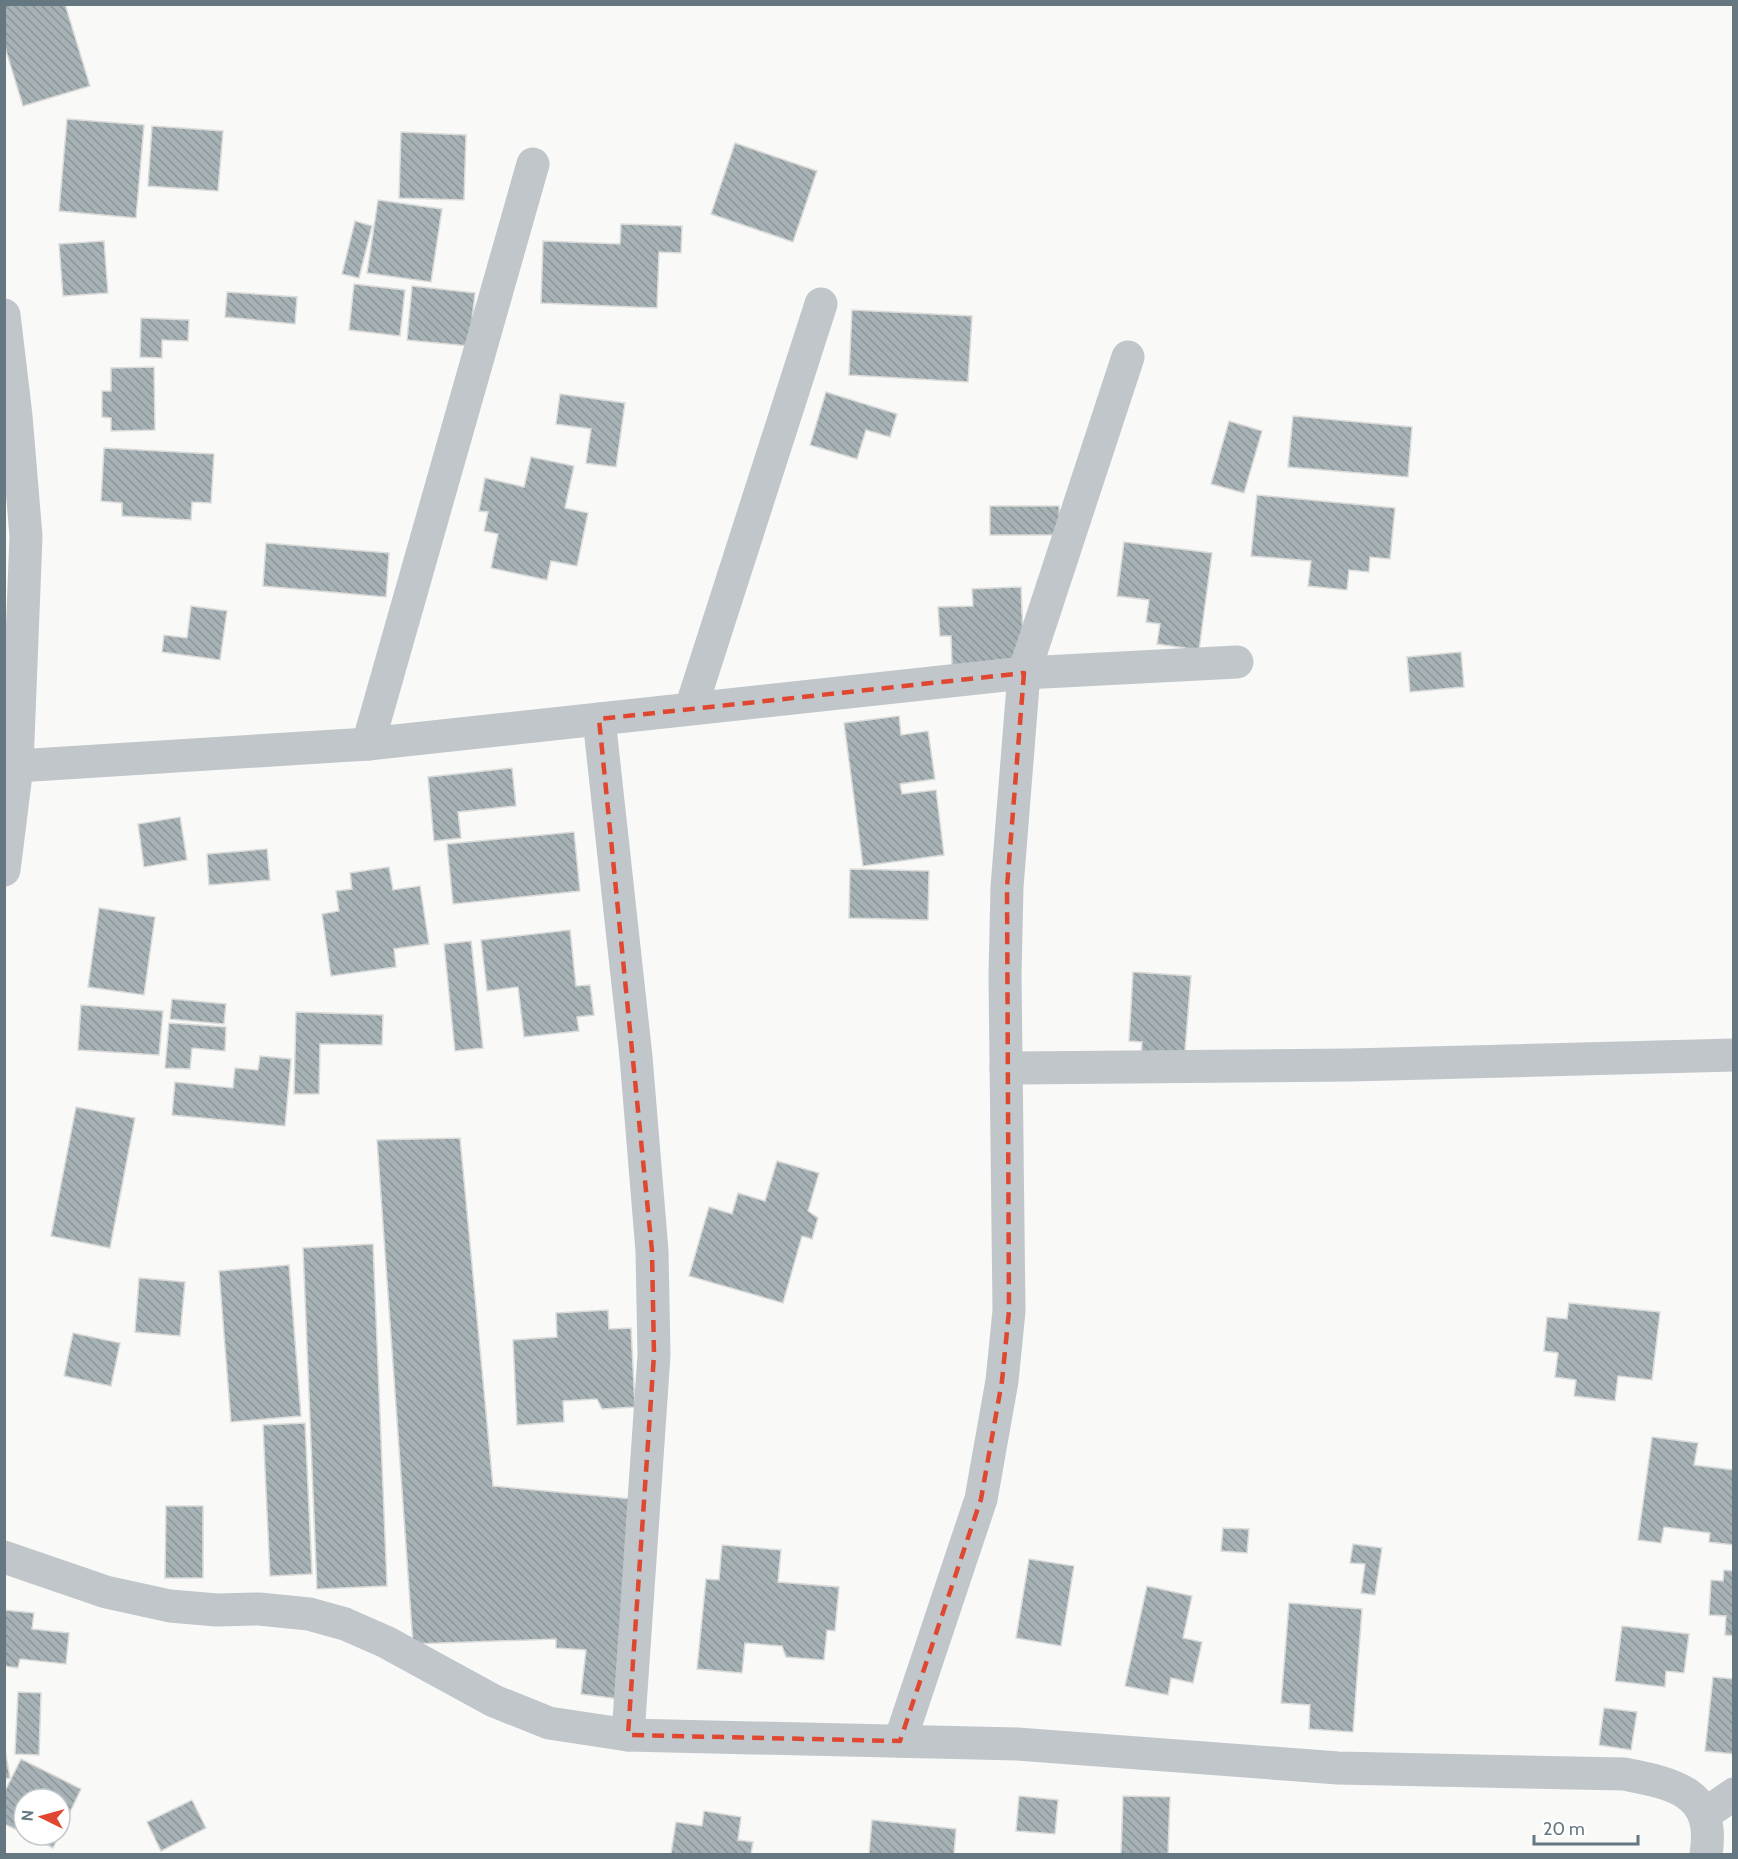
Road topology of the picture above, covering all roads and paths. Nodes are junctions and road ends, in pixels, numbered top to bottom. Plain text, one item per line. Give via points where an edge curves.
1 (533, 164) dead end
2 (821, 304) dead end
3 (4, 315) edge
4 (1128, 357) dead end
5 (1237, 662) dead end
6 (1023, 673) junction
7 (691, 708) junction
8 (599, 719) junction
9 (368, 744) junction
10 (18, 766) junction
11 (4, 870) edge
12 (1734, 1055) edge
13 (1006, 1068) junction
14 (4, 1557) edge
15 (628, 1735) junction
16 (900, 1741) junction
17 (1734, 1794) edge
18 (1705, 1814) junction
19 (1706, 1854) edge

1 - 9 street
2 - 7 street
3 - 10 street via 26,536
4 - 6 street
5 - 6 street
6 - 7 street
6 - 13 street via 1007,887
7 - 8 street
8 - 9 street
8 - 15 street via 638,1079 652,1251 654,1355
9 - 10 street
10 - 11 street
12 - 13 street via 1350,1065
13 - 16 street via 1009,1311 1002,1381 981,1499
14 - 15 street via 106,1592 170,1605 309,1614 345,1624 494,1701 549,1723
15 - 16 street
16 - 18 street via 1017,1744 1338,1768 1624,1774 1660,1781 1688,1793
17 - 18 street
18 - 19 street

